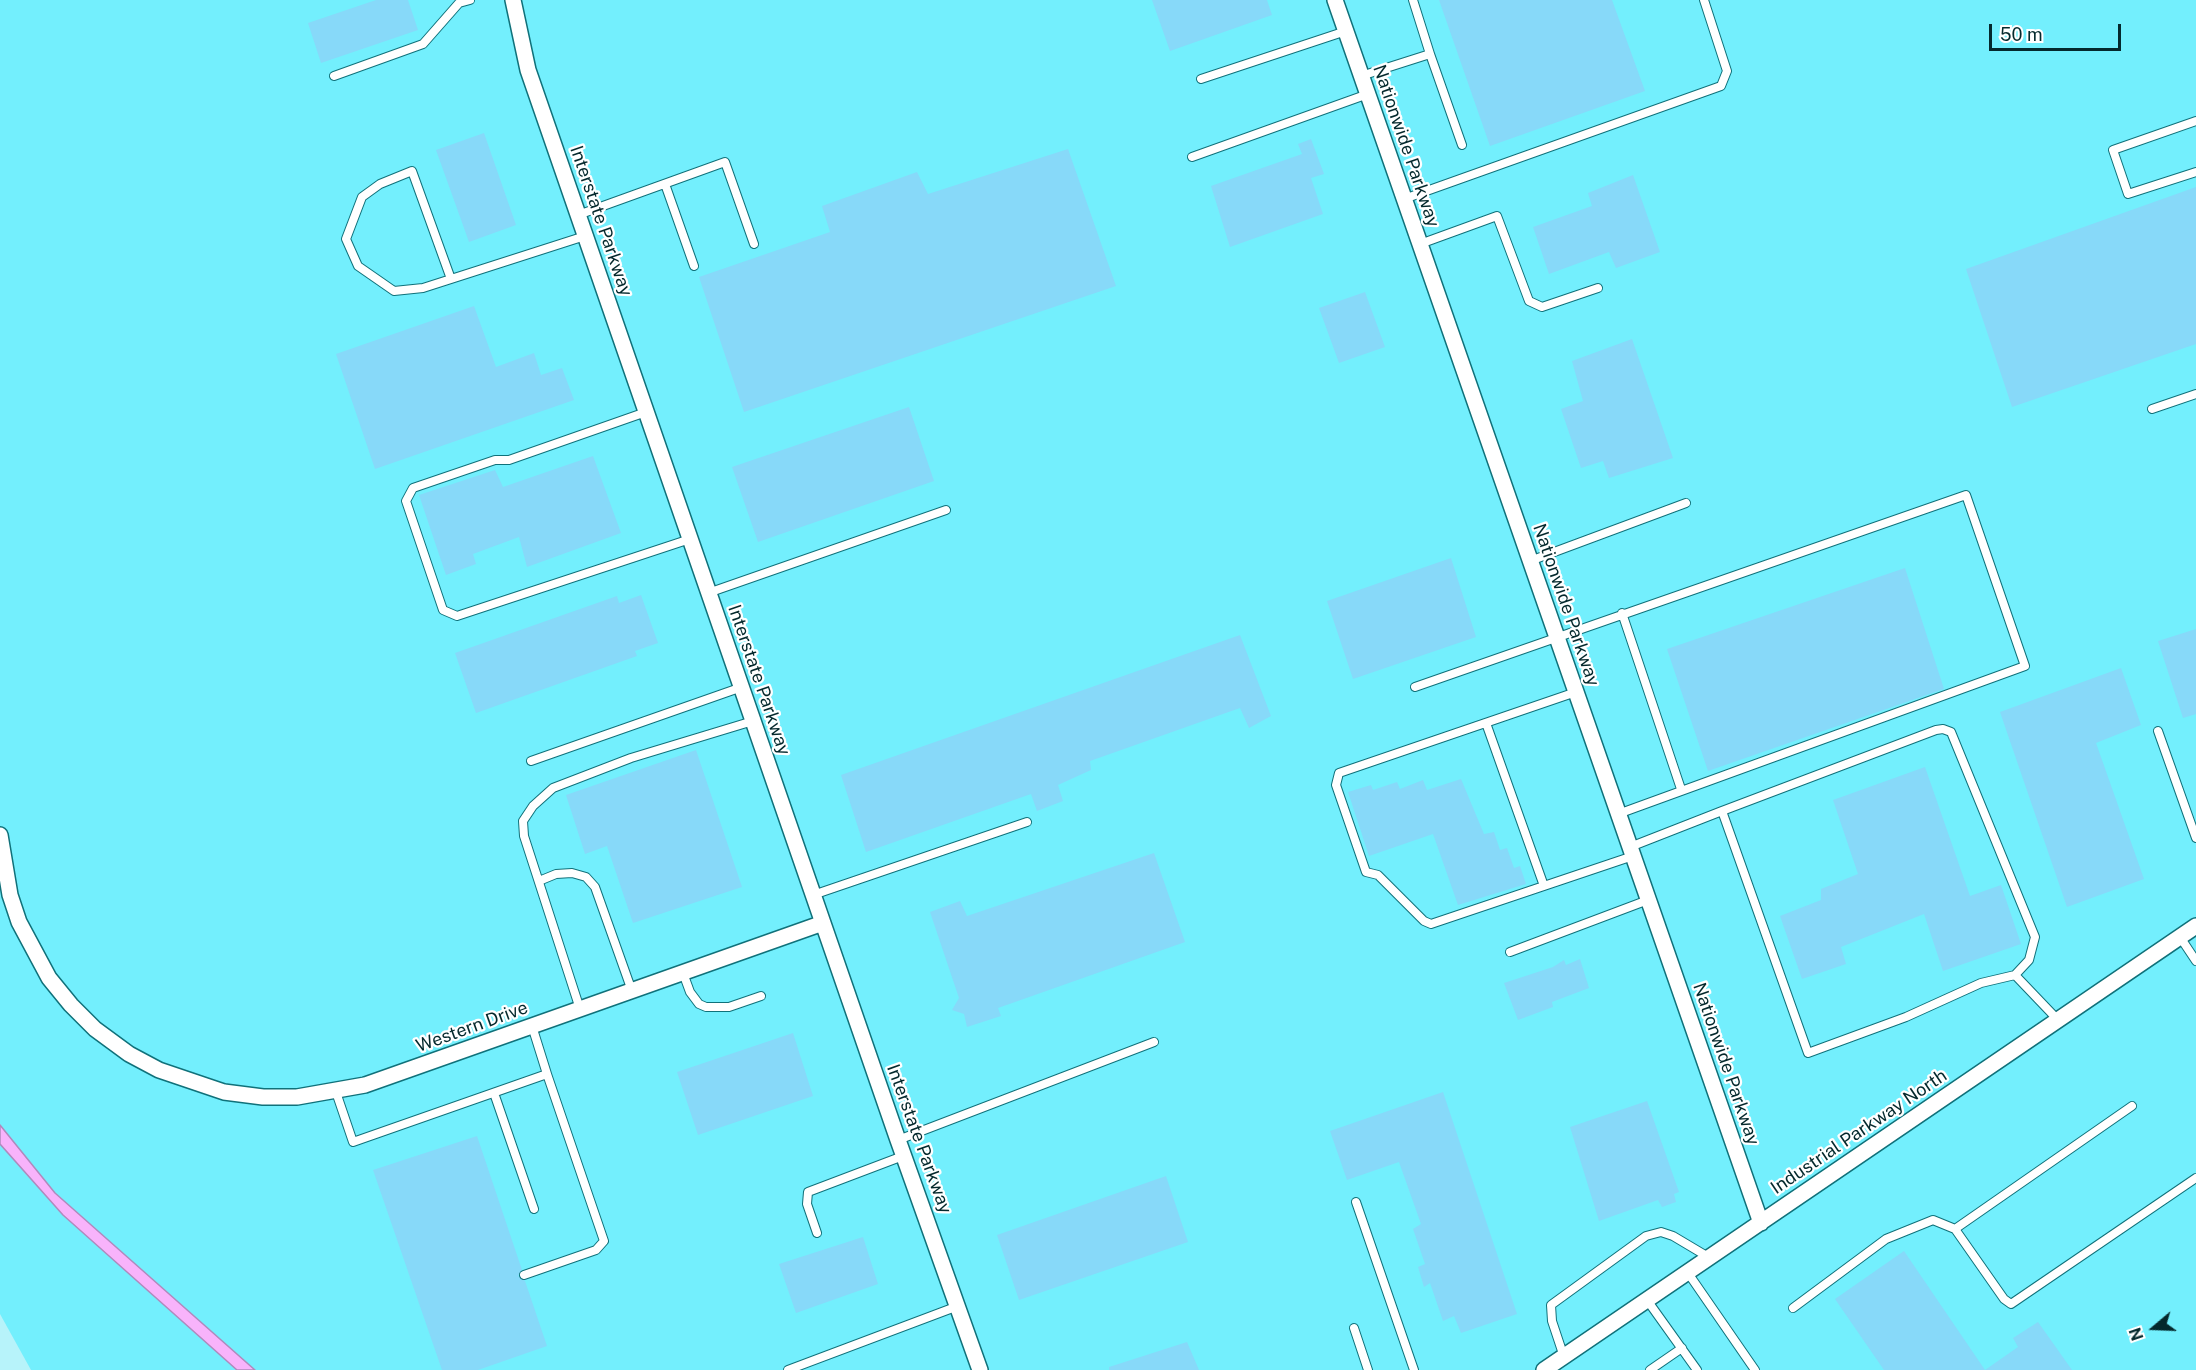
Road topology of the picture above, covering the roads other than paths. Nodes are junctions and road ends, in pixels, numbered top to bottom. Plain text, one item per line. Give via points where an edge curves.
1 (470, 0) edge
2 (513, 0) edge
3 (1335, 0) edge
4 (1413, 0) edge
5 (1704, 0) edge
6 (1346, 31) junction
7 (1430, 54) junction
8 (334, 76) dead end
9 (1361, 76) junction
10 (1201, 79) dead end
11 (1368, 94) junction
12 (2196, 121) edge
13 (1462, 145) dead end
14 (1192, 156) dead end
15 (2196, 172) edge
16 (665, 184) junction
17 (1404, 199) junction
18 (578, 215) junction
19 (585, 236) junction
20 (754, 244) dead end
21 (1420, 244) junction
22 (693, 266) dead end
23 (451, 279) junction
24 (1598, 288) dead end
25 (2196, 394) edge
26 (2152, 409) dead end
27 (646, 412) junction
28 (1686, 503) dead end
29 (946, 510) dead end
30 (690, 539) junction
31 (1530, 561) junction
32 (708, 592) junction
33 (1622, 613) junction
34 (1557, 639) junction
35 (742, 687) junction
36 (1415, 687) dead end
37 (1576, 692) junction
38 (753, 721) junction
39 (1486, 723) junction
40 (2158, 731) dead end
41 (531, 760) dead end
42 (1681, 789) junction
43 (1722, 812) junction
44 (1618, 814) junction
45 (1028, 822) dead end
46 (0, 835) edge
47 (2196, 838) edge
48 (1631, 851) junction
49 (539, 881) junction
50 (1544, 886) junction
51 (813, 895) junction
52 (1648, 900) junction
53 (823, 923) junction
54 (2196, 926) edge
55 (2180, 938) junction
56 (1510, 952) dead end
57 (2196, 961) edge
58 (683, 973) junction
59 (2015, 975) junction
60 (632, 991) junction
61 (761, 996) dead end
62 (579, 1009) junction
63 (2058, 1020) junction
64 (532, 1026) junction
65 (1154, 1042) dead end
66 (547, 1074) junction
67 (336, 1092) junction
68 (494, 1093) junction
69 (2132, 1106) dead end
70 (898, 1140) junction
71 (903, 1156) junction
72 (2196, 1179) edge
73 (1356, 1202) dead end
74 (534, 1209) dead end
75 (1761, 1223) junction
76 (1955, 1229) junction
77 (817, 1233) dead end
78 (1710, 1258) junction
79 (1688, 1273) junction
80 (524, 1275) dead end
81 (1647, 1300) junction
82 (958, 1306) junction
83 (1793, 1308) dead end
84 (1354, 1328) dead end
85 (1682, 1348) junction
86 (1564, 1357) junction
87 (788, 1370) edge
88 (980, 1370) edge
89 (1368, 1370) edge
90 (1414, 1370) edge
91 (1544, 1370) edge
92 (1650, 1370) edge
93 (1697, 1370) edge
94 (1755, 1370) edge

1 - 8 lane via 459,3 423,44
2 - 18 street, Interstate Parkway via 528,70
3 - 6 street, Nationwide Parkway
4 - 7 lane
5 - 17 lane via 1727,71 1721,86
6 - 9 street, Nationwide Parkway
6 - 10 lane
7 - 9 lane
7 - 13 lane
9 - 11 street, Nationwide Parkway
11 - 14 lane
11 - 17 street, Nationwide Parkway
12 - 15 lane via 2113,150 2128,194
16 - 18 lane
16 - 20 lane via 726,162
16 - 22 lane
17 - 21 street, Nationwide Parkway
18 - 19 street, Interstate Parkway
19 - 23 lane
19 - 27 street, Interstate Parkway
21 - 24 lane via 1497,216 1528,300 1542,307
21 - 31 street, Nationwide Parkway
23 - 23 lane via 423,288 394,291 358,266 346,238 362,197 380,184 412,171
25 - 26 lane
27 - 30 street, Interstate Parkway
27 - 30 lane via 509,460 495,460 413,488 406,501 443,610 457,616
28 - 31 lane
29 - 32 lane
30 - 32 street, Interstate Parkway
31 - 34 street, Nationwide Parkway
32 - 35 street, Interstate Parkway
33 - 34 lane
33 - 42 lane
33 - 42 lane via 1966,495 2025,666
34 - 36 lane
34 - 37 street, Nationwide Parkway
35 - 38 street, Interstate Parkway
35 - 41 lane
37 - 39 lane
37 - 44 street, Nationwide Parkway
38 - 49 lane via 631,758 553,788 524,820 524,836
38 - 51 street, Interstate Parkway
39 - 50 lane
39 - 50 lane via 1339,773 1336,785 1366,872 1378,875 1431,924
40 - 47 lane
42 - 44 lane
43 - 48 lane
43 - 59 lane via 1808,1053 1906,1017 1981,983
43 - 59 lane via 1936,730 1951,732 2035,937 2029,960
44 - 48 street, Nationwide Parkway
45 - 51 lane
46 - 67 street, Western Drive via 10,895 32,949 49,978 95,1029 129,1054 186,1082 224,1092 263,1097
48 - 50 lane
48 - 52 street, Nationwide Parkway
49 - 60 lane via 572,873 586,877 595,887
49 - 62 lane
51 - 53 street, Interstate Parkway
52 - 56 lane
52 - 75 street, Nationwide Parkway
53 - 58 street, Western Drive
53 - 70 street, Interstate Parkway
54 - 55 street, Industrial Parkway North
55 - 57 lane
55 - 63 street, Industrial Parkway North
58 - 60 street, Western Drive
58 - 61 lane via 690,992 706,1007 729,1007
59 - 63 lane
60 - 62 street, Western Drive
62 - 64 street, Western Drive
63 - 75 street, Industrial Parkway North
64 - 66 lane
64 - 67 street, Western Drive
65 - 70 lane
66 - 68 lane
66 - 80 lane via 604,1241 596,1250
67 - 68 lane via 353,1142
68 - 74 lane
69 - 76 lane
70 - 71 street, Interstate Parkway
71 - 77 lane via 808,1192 807,1204
71 - 82 street, Interstate Parkway
72 - 76 lane via 2011,1304
73 - 90 lane
75 - 78 street, Industrial Parkway North
76 - 83 lane via 1933,1220 1886,1239
78 - 79 street, Industrial Parkway North
78 - 86 lane via 1673,1236 1661,1232 1646,1236 1551,1305
79 - 81 street, Industrial Parkway North
79 - 94 lane
81 - 85 lane
81 - 86 street, Industrial Parkway North
82 - 87 lane
82 - 88 street, Interstate Parkway
84 - 89 lane
85 - 92 lane
85 - 93 lane
86 - 91 street, Industrial Parkway North

